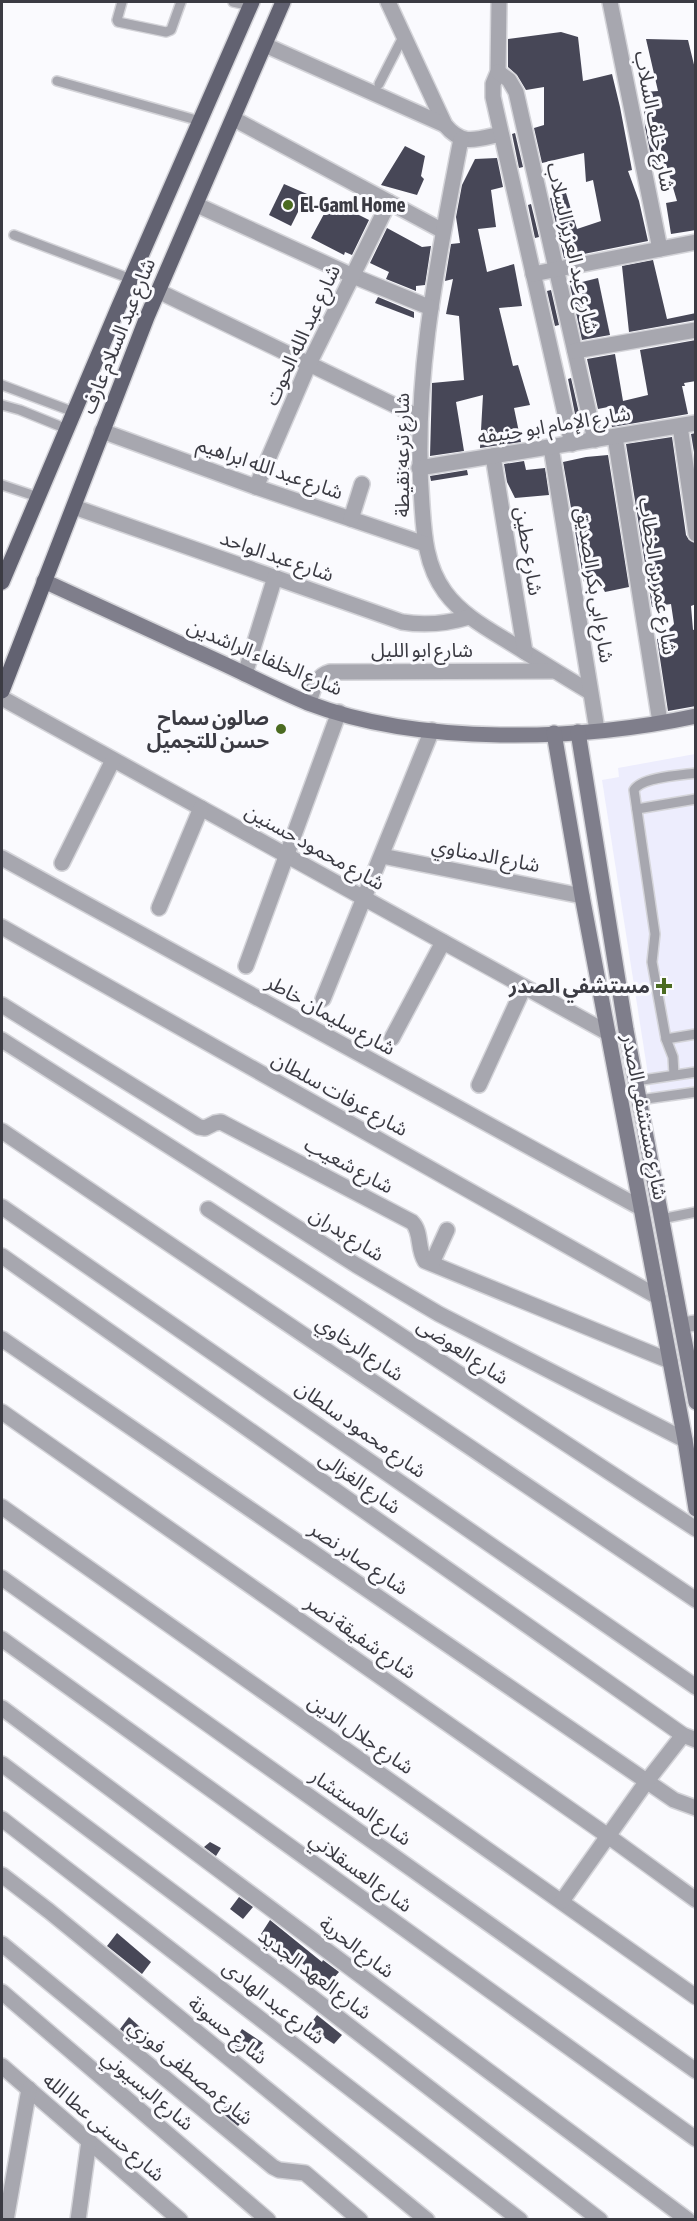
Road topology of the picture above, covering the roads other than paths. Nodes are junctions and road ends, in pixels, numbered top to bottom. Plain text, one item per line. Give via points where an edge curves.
1 (122, 2) edge
2 (181, 2) edge
3 (233, 2) edge
4 (284, 2) edge
5 (388, 2) edge
6 (499, 2) edge
7 (610, 2) edge
8 (252, 4) edge
9 (404, 35) junction
10 (265, 45) junction
11 (498, 72) junction
12 (57, 81) dead end
13 (379, 84) dead end
14 (234, 119) junction
15 (200, 121) junction
16 (445, 125) junction
17 (501, 134) junction
18 (461, 139) junction
19 (389, 202) junction
20 (197, 205) junction
21 (443, 231) junction
22 (14, 235) dead end
23 (696, 242) edge
24 (660, 249) junction
25 (556, 269) junction
26 (533, 274) junction
27 (353, 276) junction
28 (131, 279) junction
29 (158, 291) junction
30 (431, 308) junction
31 (696, 330) edge
32 (575, 351) junction
33 (309, 364) junction
34 (2, 385) edge
35 (2, 405) edge
36 (74, 412) junction
37 (419, 417) junction
38 (688, 424) edge
39 (67, 429) junction
40 (102, 431) junction
41 (615, 437) junction
42 (596, 440) junction
43 (572, 444) junction
44 (551, 447) junction
45 (493, 456) junction
46 (419, 468) junction
47 (362, 484) dead end
48 (2, 485) edge
49 (256, 487) junction
50 (38, 497) junction
51 (74, 507) junction
52 (351, 519) junction
53 (696, 534) edge
54 (425, 544) junction
55 (275, 577) junction
56 (44, 581) junction
57 (2, 582) edge
58 (469, 617) junction
59 (525, 652) junction
60 (555, 671) junction
61 (245, 674) junction
62 (2, 691) edge
63 (590, 692) junction
64 (2, 698) edge
65 (309, 703) junction
66 (339, 712) junction
67 (696, 716) edge
68 (660, 722) junction
69 (432, 730) junction
70 (597, 730) junction
71 (578, 732) junction
72 (554, 733) junction
73 (113, 760) junction
74 (696, 773) edge
75 (696, 799) edge
76 (201, 808) junction
77 (637, 809) junction
78 (286, 856) junction
79 (382, 856) junction
80 (2, 858) edge
81 (62, 863) dead end
82 (582, 896) junction
83 (364, 899) junction
84 (159, 908) dead end
85 (2, 927) edge
86 (443, 942) junction
87 (246, 966) dead end
88 (524, 987) junction
89 (323, 999) dead end
90 (2, 1005) edge
91 (608, 1032) junction
92 (696, 1034) edge
93 (392, 1038) dead end
94 (666, 1039) junction
95 (2, 1041) edge
96 (696, 1072) edge
97 (674, 1076) junction
98 (636, 1081) junction
99 (479, 1085) dead end
100 (696, 1092) edge
101 (639, 1101) junction
102 (2, 1131) edge
103 (2, 1207) edge
104 (641, 1208) junction
105 (208, 1209) dead end
106 (696, 1212) edge
107 (662, 1219) junction
108 (447, 1230) dead end
109 (2, 1256) edge
110 (432, 1263) junction
111 (658, 1297) junction
112 (688, 1324) edge
113 (2, 1339) edge
114 (670, 1361) junction
115 (694, 1387) edge
116 (696, 1402) edge
117 (2, 1412) edge
118 (685, 1440) junction
119 (2, 1507) edge
120 (696, 1509) edge
121 (696, 1529) edge
122 (2, 1578) edge
123 (696, 1600) edge
124 (2, 1639) edge
125 (696, 1687) edge
126 (2, 1708) edge
127 (689, 1738) edge
128 (2, 1764) edge
129 (647, 1781) junction
130 (696, 1808) edge
131 (2, 1819) edge
132 (608, 1836) junction
133 (2, 1875) edge
134 (696, 1900) edge
135 (561, 1901) junction
136 (2, 1944) edge
137 (2, 1992) edge
138 (696, 1997) edge
139 (2, 2066) edge
140 (696, 2071) edge
141 (29, 2089) junction
142 (696, 2139) edge
143 (89, 2141) junction
144 (6, 2220) edge
145 (78, 2220) edge
146 (180, 2220) edge
147 (268, 2220) edge
148 (360, 2220) edge
149 (428, 2220) edge
150 (520, 2220) edge
151 (600, 2220) edge
152 (688, 2220) edge

1 - 2 lane via 118,22 166,32 171,30
3 - 8 lane
4 - 10 main road, شارع عبد السلام عارف
5 - 9 street
6 - 11 street
7 - 24 street, شارع خلف السلاب
8 - 15 main road, شارع عبد السلام عارف
9 - 13 lane
9 - 16 street
10 - 14 main road, شارع عبد السلام عارف
10 - 16 street
11 - 17 street via 492,90
11 - 25 street, شارع عبد العزيز السلاب via 516,92
12 - 15 lane
14 - 19 street
14 - 20 main road, شارع عبد السلام عارف
15 - 28 main road, شارع عبد السلام عارف
16 - 18 street
17 - 18 street
17 - 26 street
18 - 21 street, شارع ترعه نقيطة
19 - 21 street
19 - 27 street, شارع عبد الله الحوت
20 - 27 street
20 - 29 main road, شارع عبد السلام عارف
21 - 30 street, شارع ترعه نقيطة
22 - 28 lane
23 - 24 street
24 - 25 street
25 - 26 street
25 - 32 street, شارع عبد العزيز السلاب
26 - 43 street
27 - 30 street
27 - 33 street, شارع عبد الله الحوت
28 - 36 main road, شارع عبد السلام عارف
29 - 33 street
29 - 40 main road, شارع عبد السلام عارف
30 - 37 street, شارع ترعه نقيطة
31 - 32 street
32 - 42 street, شارع عبد العزيز السلاب
33 - 37 street
33 - 49 street, شارع عبد الله الحوت
34 - 36 lane
35 - 39 lane
36 - 39 main road, شارع عبد السلام عارف
37 - 46 street, شارع ترعه نقيطة
38 - 41 street, شارع الإمام ابو حنيفه
38 - 53 street
39 - 50 main road, شارع عبد السلام عارف
40 - 49 street, شارع عبد الله ابراهيم
40 - 51 main road, شارع عبد السلام عارف
41 - 42 street, شارع الإمام ابو حنيفه
41 - 68 street, شارع عمر بن الخطاب
42 - 43 street, شارع الإمام ابو حنيفه
43 - 44 street, شارع الإمام ابو حنيفه
44 - 45 street, شارع الإمام ابو حنيفه
44 - 63 street, شارع ابى بكر الصديق
45 - 46 street, شارع الإمام ابو حنيفه
45 - 59 street, شارع حطين
46 - 54 street, شارع ترعه نقيطة
47 - 52 street
48 - 50 lane
49 - 52 street, شارع عبد الله ابراهيم
50 - 57 main road, شارع عبد السلام عارف
51 - 55 street, شارع عبد الواحد
51 - 56 main road, شارع عبد السلام عارف
52 - 54 street, شارع عبد الله ابراهيم
54 - 58 street, شارع ترعه نقيطة via 436,577
55 - 58 street, شارع عبد الواحد via 402,622 438,624
55 - 61 street
56 - 61 main road, شارع الخلفاء الراشدين
56 - 62 main road, شارع عبد السلام عارف
58 - 59 street, شارع ترعه نقيطة
59 - 60 street, شارع ترعه نقيطة
60 - 63 street, شارع ترعه نقيطة
60 - 65 street, شارع ابو الليل via 330,672 316,681
61 - 65 main road, شارع الخلفاء الراشدين
63 - 70 street, شارع ابى بكر الصديق
64 - 73 street, شارع محمود حسنين
65 - 66 main road, شارع الخلفاء الراشدين
66 - 69 main road, شارع الخلفاء الراشدين
66 - 78 street
67 - 68 main road, شارع الخلفاء الراشدين
68 - 70 main road, شارع الخلفاء الراشدين
69 - 72 main road, شارع الخلفاء الراشدين
69 - 79 street
70 - 71 main road, شارع الخلفاء الراشدين
71 - 72 main road, شارع الخلفاء الراشدين
71 - 98 main road, شارع مستشفى الصدر
72 - 82 main road, شارع مستشفى الصدر
73 - 76 street, شارع محمود حسنين
73 - 81 street
74 - 77 lane via 640,783 634,790
75 - 77 lane
76 - 78 street, شارع محمود حسنين
76 - 84 street
77 - 94 lane via 656,934 652,962
78 - 83 street, شارع محمود حسنين
78 - 87 street
79 - 82 street, شارع الدمناوي
79 - 83 street
80 - 104 street, شارع سليمان خاطر
82 - 91 main road, شارع مستشفى الصدر
83 - 86 street, شارع محمود حسنين
83 - 89 street
85 - 111 street, شارع عرفات سلطان
86 - 88 street, شارع محمود حسنين
86 - 93 street
88 - 91 street, شارع محمود حسنين
88 - 99 street
90 - 110 street, شارع شعيب via 199,1127 221,1122 412,1222 423,1257
91 - 104 main road, شارع مستشفى الصدر
92 - 94 lane
94 - 97 lane via 674,1058
95 - 118 street, شارع بدران via 439,1314
96 - 97 lane
97 - 98 lane
98 - 101 main road, شارع مستشفى الصدر
100 - 101 lane
101 - 107 main road, شارع مستشفى الصدر
102 - 123 street, شارع الرخاوي
103 - 125 street, شارع محمود سلطان
104 - 111 main road, شارع مستشفى الصدر
105 - 121 street, شارع العوضى
106 - 107 lane
107 - 112 main road, شارع مستشفى الصدر
108 - 110 street
109 - 127 street, شارع الغزالى
110 - 114 street
111 - 114 main road, شارع مستشفى الصدر
112 - 115 main road, شارع مستشفى الصدر
113 - 129 street, شارع صابر نصر
114 - 118 main road, شارع مستشفى الصدر
115 - 116 main road, شارع مستشفى الصدر
117 - 132 street, شارع شفيقة نصر
118 - 120 main road, شارع مستشفى الصدر
119 - 135 street, شارع جلال الدين
122 - 140 street, شارع المستشار
124 - 142 street, شارع العسقلاني
126 - 152 street, شارع الحرية
127 - 129 street
128 - 151 street, شارع العهد الجديد
129 - 130 street, شارع صابر نصر via 674,1800
129 - 132 street
131 - 150 street, شارع عبد الهادى
132 - 134 street, شارع شفيقة نصر
132 - 135 street
133 - 149 street, شارع حسونة
135 - 138 street, شارع جلال الدين
136 - 148 street, شارع مصطفى فوزي via 273,2167 305,2173
137 - 147 street, شارع البسيوني
139 - 141 street, شارع حسنى عطا الله
141 - 143 street, شارع حسنى عطا الله
141 - 144 street
143 - 145 street
143 - 146 street, شارع حسنى عطا الله

